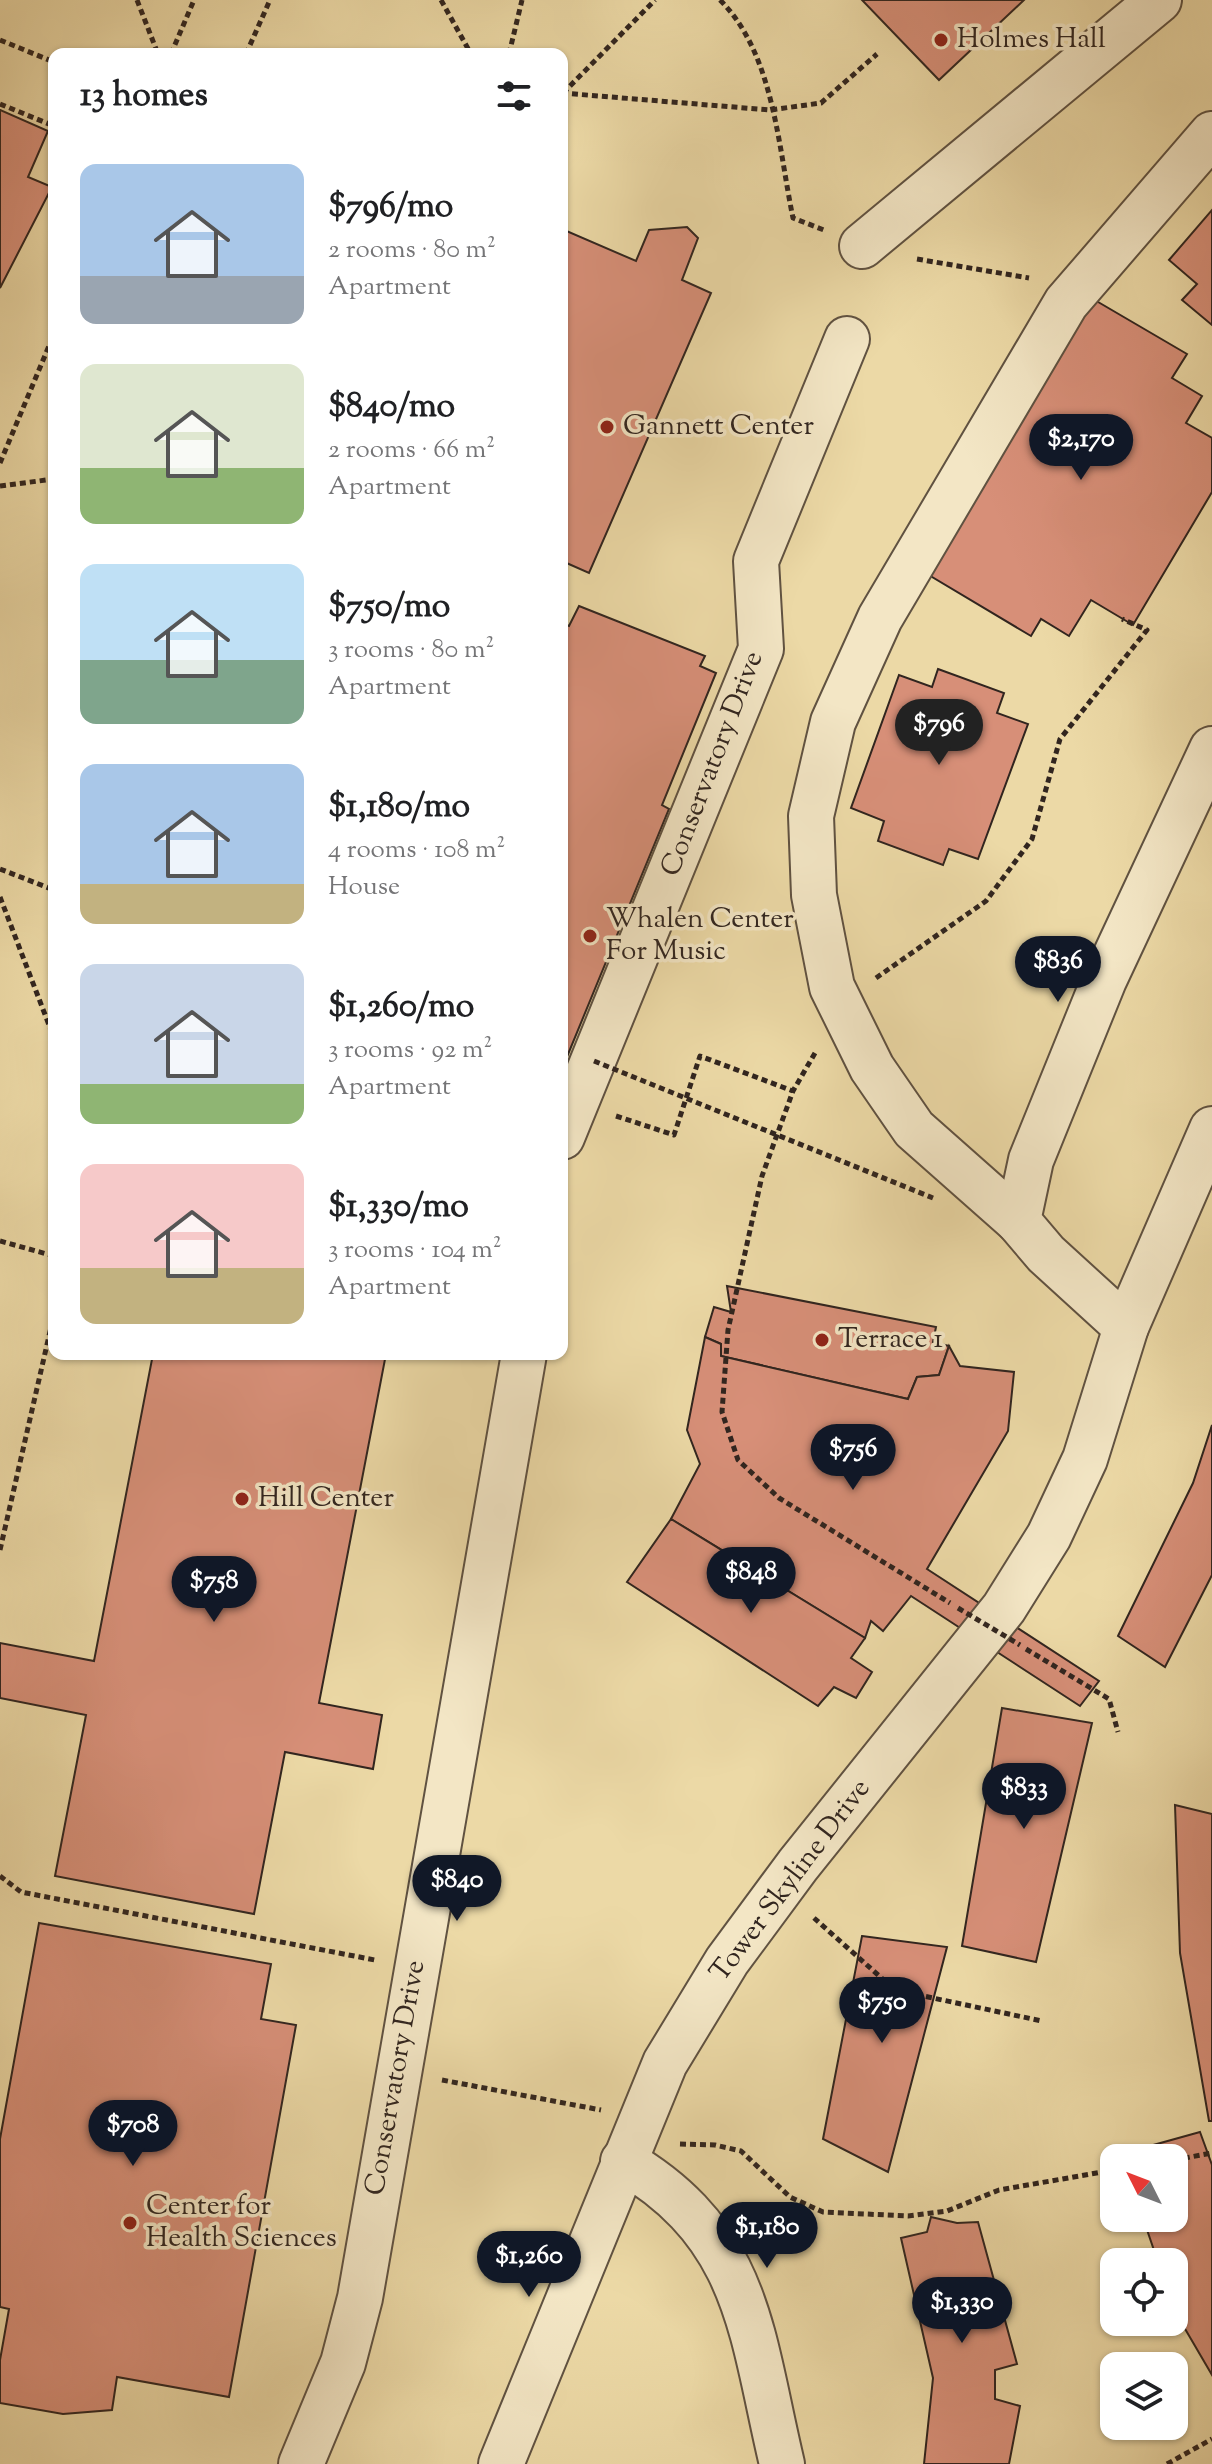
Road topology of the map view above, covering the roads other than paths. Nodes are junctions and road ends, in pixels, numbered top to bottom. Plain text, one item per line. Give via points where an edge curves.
1 (1159, 0) edge
2 (1212, 134) edge
3 (862, 246) dead end
4 (847, 339) dead end
5 (1212, 749) edge
6 (569, 1120) edge
7 (1212, 1129) edge
8 (1018, 1221) junction
9 (1126, 1327) junction
10 (523, 1360) edge
11 (630, 2143) junction
12 (301, 2464) edge
13 (501, 2464) edge
14 (782, 2464) edge

1 - 3 street
2 - 8 street via 1066,303 880,618 833,722 811,816 814,895 832,987 872,1068 914,1129
4 - 6 street, Conservatory Drive via 756,561 761,649
5 - 8 street via 1104,980 1031,1160
7 - 9 street, Tower Skyline Drive
8 - 9 street
9 - 11 street, Tower Skyline Drive via 1085,1459 1049,1536 1004,1608 727,1961 672,2050
10 - 12 street, Conservatory Drive via 360,2298 343,2363
11 - 13 street, Tower Skyline Drive
11 - 14 street via 720,2248 741,2293

